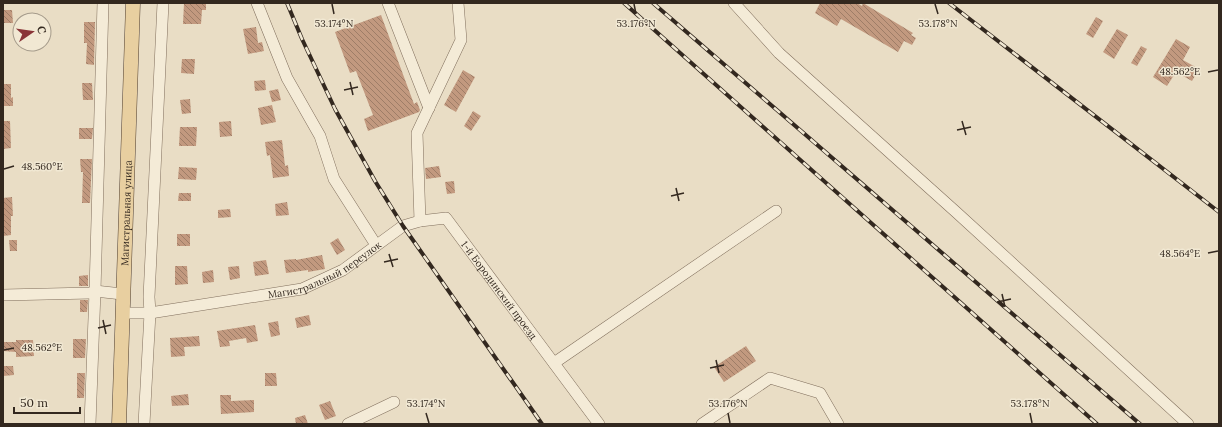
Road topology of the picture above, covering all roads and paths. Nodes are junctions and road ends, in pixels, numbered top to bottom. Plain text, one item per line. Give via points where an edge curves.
1 (103, 3) edge
2 (133, 3) edge
3 (163, 3) edge
4 (257, 3) edge
5 (388, 3) edge
6 (458, 3) edge
7 (734, 3) edge
8 (430, 108) junction
9 (776, 211) dead end
10 (420, 221) junction
11 (376, 245) junction
12 (95, 291) junction
13 (122, 294) junction
14 (3, 295) edge
15 (122, 312) junction
16 (150, 313) junction
17 (554, 363) junction
18 (394, 402) dead end
19 (90, 424) edge
20 (119, 424) edge
21 (144, 424) edge
22 (348, 424) edge
23 (599, 424) edge
24 (702, 424) edge
25 (838, 424) edge
26 (1188, 424) edge

1 - 12 street
2 - 13 main road, Магистральная улица
3 - 16 street
4 - 11 street, Магистральный переулок via 287,78 320,136 334,179
5 - 8 street
6 - 8 street via 461,40
7 - 26 street via 779,53
8 - 10 street via 417,133
9 - 17 street
10 - 11 street, 1-й Бородинский проезд via 398,229
10 - 17 street, 1-й Бородинский проезд via 446,218
11 - 16 street, Магистральный переулок via 343,270 302,289
12 - 13 street
12 - 14 street
12 - 19 street
13 - 15 main road, Магистральная улица
15 - 16 street, Магистральный переулок
15 - 20 main road, Магистральная улица
16 - 21 street
17 - 23 street, 1-й Бородинский проезд
18 - 22 street
24 - 25 street via 770,378 820,393

